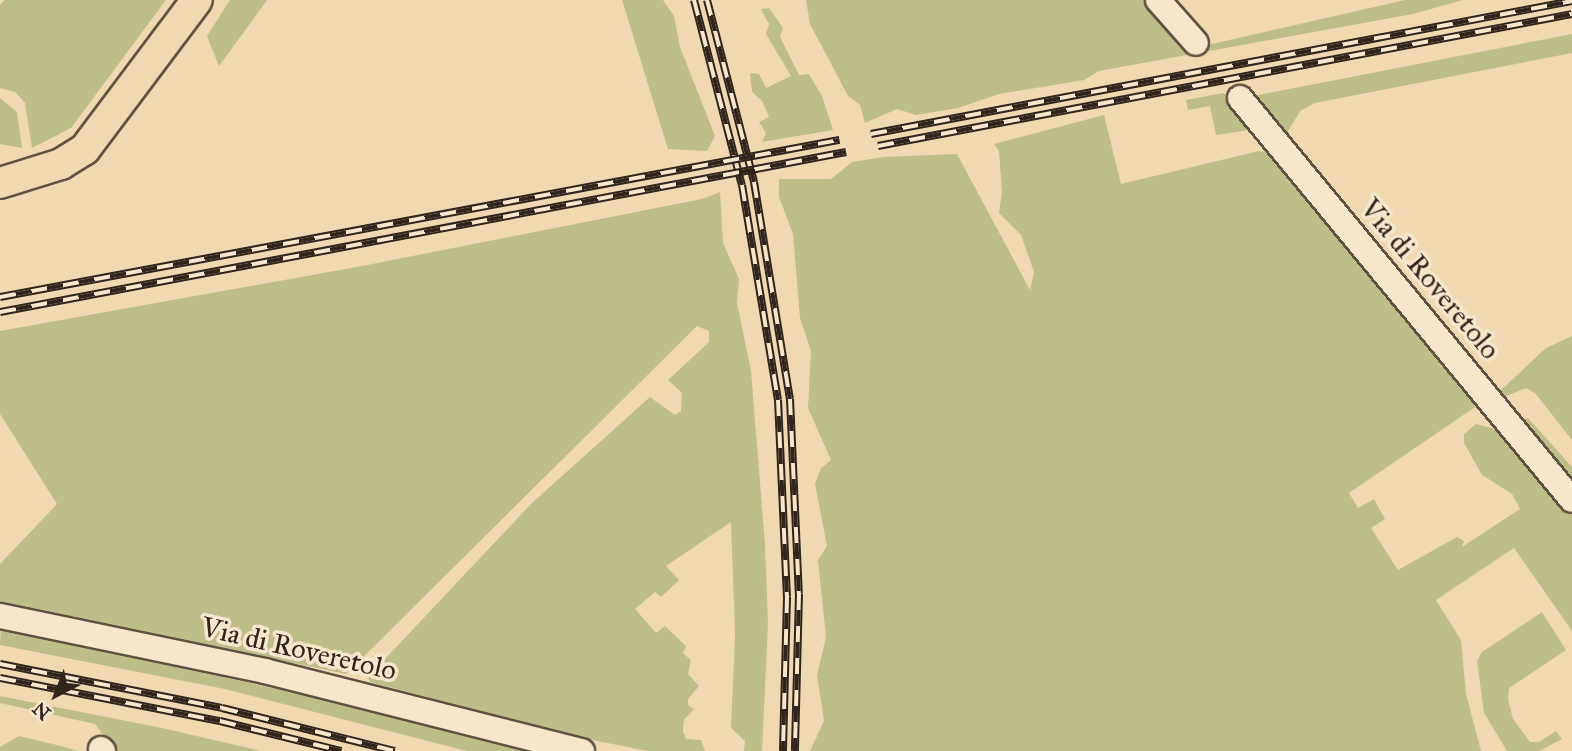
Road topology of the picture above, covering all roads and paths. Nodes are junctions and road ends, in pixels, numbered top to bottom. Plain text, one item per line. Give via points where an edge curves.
1 (197, 0) edge
2 (1158, 0) edge
3 (1196, 43) dead end
4 (1240, 98) dead end
5 (0, 164) edge
6 (39, 171) junction
7 (0, 183) edge
8 (1572, 500) edge
9 (0, 616) edge
10 (582, 751) edge

1 - 6 main road via 93,140 71,159
2 - 3 street
4 - 8 street, Via di Roveretolo
5 - 6 main road
6 - 7 main road
9 - 10 street, Via di Roveretolo via 288,676

